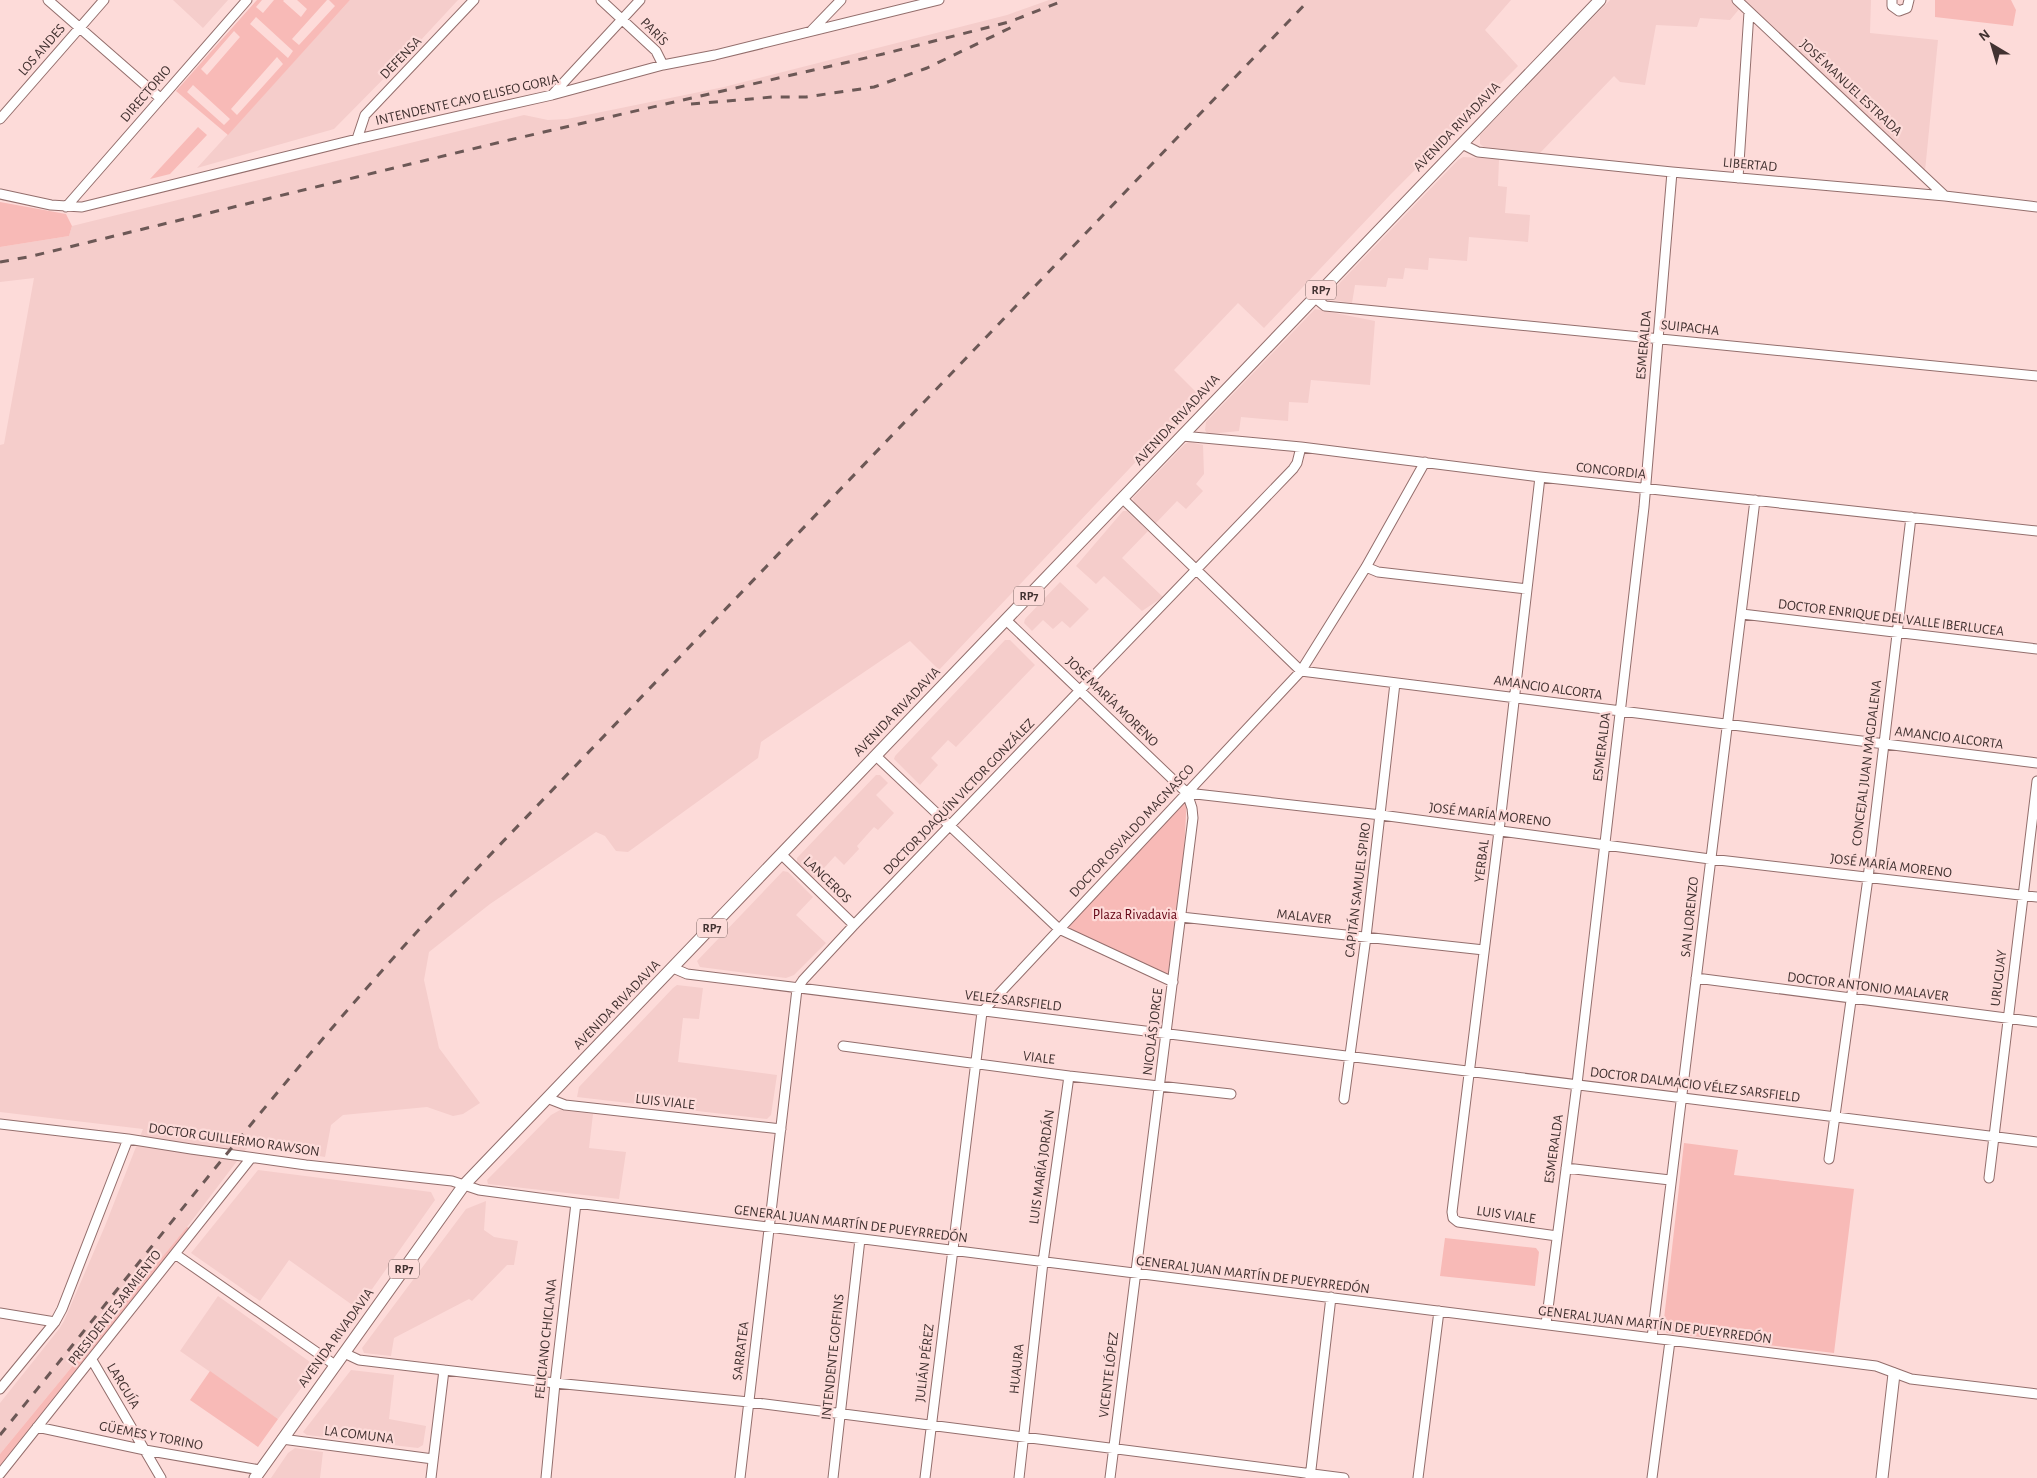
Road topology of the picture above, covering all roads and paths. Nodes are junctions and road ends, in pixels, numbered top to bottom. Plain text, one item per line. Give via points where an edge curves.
1 (48, 0) edge
2 (104, 0) edge
3 (247, 0) edge
4 (474, 0) edge
5 (601, 0) edge
6 (640, 0) edge
7 (841, 0) edge
8 (904, 0) edge
9 (939, 0) edge
10 (1600, 0) edge
11 (1737, 0) edge
12 (1892, 0) edge
13 (1909, 0) edge
14 (911, 7) junction
15 (1749, 12) junction
16 (621, 19) junction
17 (80, 28) junction
18 (812, 30) junction
19 (664, 65) junction
20 (552, 95) junction
21 (160, 98) junction
22 (0, 119) edge
23 (357, 139) junction
24 (1462, 144) junction
25 (1672, 172) junction
26 (1738, 178) junction
27 (0, 194) edge
28 (1946, 196) junction
29 (66, 206) junction
30 (2037, 207) edge
31 (1314, 297) junction
32 (1658, 338) junction
33 (2037, 376) edge
34 (1182, 436) junction
35 (1301, 448) junction
36 (1425, 462) junction
37 (1540, 476) junction
38 (1646, 489) junction
39 (1122, 498) junction
40 (1755, 500) junction
41 (1911, 518) junction
42 (2037, 531) edge
43 (1366, 567) junction
44 (1195, 570) junction
45 (1527, 589) junction
46 (1742, 614) junction
47 (1006, 620) junction
48 (1896, 633) junction
49 (2037, 649) edge
50 (1301, 671) junction
51 (1396, 684) junction
52 (1080, 690) junction
53 (1514, 697) junction
54 (1621, 712) junction
55 (1726, 725) junction
56 (1883, 743) junction
57 (876, 756) junction
58 (2037, 763) edge
59 (2037, 781) edge
60 (1187, 793) junction
61 (1381, 814) junction
62 (950, 826) junction
63 (1499, 831) junction
64 (1604, 844) junction
65 (782, 855) junction
66 (1710, 859) junction
67 (1868, 878) junction
68 (2023, 896) junction
69 (2037, 897) edge
70 (1180, 917) junction
71 (854, 925) junction
72 (1059, 929) junction
73 (1366, 937) junction
74 (1484, 950) junction
75 (673, 968) junction
76 (1696, 978) junction
77 (1173, 982) junction
78 (797, 989) junction
79 (1852, 998) junction
80 (982, 1012) junction
81 (2008, 1019) junction
82 (2037, 1022) edge
83 (1167, 1034) junction
84 (843, 1046) dead end
85 (1350, 1056) junction
86 (977, 1064) junction
87 (1468, 1072) junction
88 (1069, 1076) junction
89 (1577, 1084) junction
90 (1160, 1087) junction
91 (1231, 1094) dead end
92 (1680, 1097) junction
93 (547, 1098) junction
94 (1344, 1099) dead end
95 (1836, 1117) junction
96 (0, 1124) edge
97 (781, 1128) junction
98 (1994, 1137) junction
99 (128, 1139) junction
100 (2037, 1142) edge
101 (251, 1158) junction
102 (1830, 1160) dead end
103 (1566, 1168) junction
104 (1989, 1178) dead end
105 (1670, 1180) junction
106 (464, 1185) junction
107 (576, 1203) junction
108 (1453, 1218) joint
109 (769, 1227) junction
110 (1557, 1236) junction
111 (860, 1239) junction
112 (952, 1252) junction
113 (175, 1254) junction
114 (1043, 1262) junction
115 (1135, 1275) junction
116 (1331, 1297) junction
117 (1439, 1311) junction
118 (0, 1313) edge
119 (55, 1322) junction
120 (1546, 1324) junction
121 (1652, 1338) junction
122 (1670, 1340) junction
123 (344, 1353) junction
124 (92, 1360) junction
125 (335, 1365) junction
126 (444, 1370) junction
127 (1894, 1374) junction
128 (554, 1383) junction
129 (0, 1390) edge
130 (2037, 1394) edge
131 (749, 1402) junction
132 (841, 1413) junction
133 (931, 1426) junction
134 (38, 1428) junction
135 (1024, 1437) junction
136 (282, 1440) junction
137 (1113, 1448) junction
138 (145, 1450) junction
139 (433, 1458) junction
140 (0, 1474) edge
141 (258, 1474) edge
142 (1310, 1475) edge
143 (161, 1478) edge
144 (431, 1478) edge
145 (546, 1478) edge
146 (740, 1478) edge
147 (833, 1478) edge
148 (925, 1478) edge
149 (1019, 1478) edge
150 (1110, 1478) edge
151 (1344, 1478) edge
152 (1418, 1478) edge
153 (1652, 1478) edge
154 (1882, 1478) edge

1 - 17 street
2 - 17 street, LOS ANDES
3 - 21 street, DIRECTORIO
4 - 23 street, DEFENSA via 365,115
5 - 16 street, PARÍS
6 - 16 street
7 - 18 street
8 - 14 street
9 - 14 street, INTENDENTE CAYO ELISEO GORIA
10 - 24 main road, AVENIDA RIVADAVIA / RP7
11 - 15 street, JOSÉ MANUEL ESTRADA
12 - 13 street via 1892,6 1899,11 1907,8
14 - 18 street, INTENDENTE CAYO ELISEO GORIA
15 - 26 street
15 - 28 street, JOSÉ MANUEL ESTRADA
16 - 19 street, PARÍS via 656,51
16 - 20 street
17 - 21 street
17 - 22 street, LOS ANDES
18 - 19 street, INTENDENTE CAYO ELISEO GORIA
19 - 20 street, INTENDENTE CAYO ELISEO GORIA
20 - 23 street, INTENDENTE CAYO ELISEO GORIA
21 - 29 street, DIRECTORIO
23 - 29 street, INTENDENTE CAYO ELISEO GORIA via 82,207
24 - 25 street, LIBERTAD via 1478,152
24 - 31 main road, AVENIDA RIVADAVIA / RP7
25 - 26 street, LIBERTAD
25 - 32 street, ESMERALDA
26 - 28 street, LIBERTAD
27 - 29 street, INTENDENTE CAYO ELISEO GORIA
28 - 30 street, LIBERTAD
31 - 32 street, SUIPACHA via 1325,306
31 - 34 main road, AVENIDA RIVADAVIA / RP7
32 - 33 street, SUIPACHA
32 - 38 street, ESMERALDA
34 - 35 street, CONCORDIA
34 - 39 main road, AVENIDA RIVADAVIA / RP7
35 - 36 street, CONCORDIA
35 - 44 street, DOCTOR JOAQUÍN VICTOR GONZÁLEZ via 1292,469
36 - 37 street, CONCORDIA
36 - 43 street, DOCTOR OSVALDO MAGNASCO
37 - 38 street, CONCORDIA
37 - 45 street, YERBAL
38 - 40 street, CONCORDIA
38 - 54 street, ESMERALDA
39 - 44 street
39 - 47 main road, AVENIDA RIVADAVIA / RP7
40 - 41 street, CONCORDIA
40 - 46 street, SAN LORENZO
41 - 42 street, CONCORDIA
41 - 48 street, CONCEJAL JUAN MAGDALENA
43 - 45 street via 1378,572
43 - 50 street, DOCTOR OSVALDO MAGNASCO
44 - 50 street
44 - 52 street, DOCTOR JOAQUÍN VICTOR GONZÁLEZ
45 - 53 street, YERBAL
46 - 48 street, DOCTOR ENRIQUE DEL VALLE IBERLUCEA
46 - 55 street, SAN LORENZO
47 - 52 street, JOSÉ MARÍA MORENO
47 - 57 main road, AVENIDA RIVADAVIA / RP7
48 - 49 street, DOCTOR ENRIQUE DEL VALLE IBERLUCEA
48 - 56 street, CONCEJAL JUAN MAGDALENA
50 - 51 street, AMANCIO ALCORTA
50 - 60 street, DOCTOR OSVALDO MAGNASCO
51 - 53 street, AMANCIO ALCORTA
51 - 61 street, CAPITÁN SAMUEL SPIRO
52 - 60 street, JOSÉ MARÍA MORENO
52 - 62 street, DOCTOR JOAQUÍN VICTOR GONZÁLEZ
53 - 54 street, AMANCIO ALCORTA
53 - 63 street, YERBAL
54 - 55 street, AMANCIO ALCORTA
54 - 64 street, ESMERALDA
55 - 56 street, AMANCIO ALCORTA
55 - 66 street, SAN LORENZO
56 - 58 street, AMANCIO ALCORTA
56 - 67 street, CONCEJAL JUAN MAGDALENA
57 - 62 street
57 - 65 main road, AVENIDA RIVADAVIA / RP7
59 - 68 street, URUGUAY
60 - 61 street, JOSÉ MARÍA MORENO
60 - 70 street, NICOLÁS JORGE via 1193,818
60 - 72 street, DOCTOR OSVALDO MAGNASCO
61 - 63 street, JOSÉ MARÍA MORENO
61 - 73 street, CAPITÁN SAMUEL SPIRO
62 - 71 street, DOCTOR JOAQUÍN VICTOR GONZÁLEZ
62 - 72 street
63 - 64 street, JOSÉ MARÍA MORENO
63 - 74 street, YERBAL
64 - 66 street, JOSÉ MARÍA MORENO
64 - 89 street, ESMERALDA
65 - 71 street, LANCEROS
65 - 75 main road, AVENIDA RIVADAVIA / RP7
66 - 67 street, JOSÉ MARÍA MORENO
66 - 76 street, SAN LORENZO
67 - 68 street, JOSÉ MARÍA MORENO
67 - 79 street, CONCEJAL JUAN MAGDALENA
68 - 69 street, JOSÉ MARÍA MORENO
68 - 81 street, URUGUAY
70 - 73 street, MALAVER
70 - 77 street, NICOLÁS JORGE
71 - 78 street, DOCTOR JOAQUÍN VICTOR GONZÁLEZ
72 - 77 street
72 - 80 street, DOCTOR OSVALDO MAGNASCO
73 - 74 street, MALAVER
73 - 85 street, CAPITÁN SAMUEL SPIRO
74 - 87 street, YERBAL
75 - 78 street, VELEZ SARSFIELD via 687,974
75 - 93 main road, AVENIDA RIVADAVIA / RP7
76 - 79 street, DOCTOR ANTONIO MALAVER
76 - 92 street, SAN LORENZO
77 - 83 street, NICOLÁS JORGE
78 - 80 street, VELEZ SARSFIELD
78 - 97 street
79 - 81 street, DOCTOR ANTONIO MALAVER
79 - 95 street, CONCEJAL JUAN MAGDALENA
80 - 83 street, VELEZ SARSFIELD
80 - 86 street
81 - 82 street, DOCTOR ANTONIO MALAVER
81 - 98 street, URUGUAY
83 - 85 street, VELEZ SARSFIELD
83 - 90 street, NICOLÁS JORGE
84 - 86 street, VIALE
85 - 87 street, DOCTOR DALMACIO VÉLEZ SARSFIELD
85 - 94 street, CAPITÁN SAMUEL SPIRO
86 - 88 street, VIALE
86 - 112 street
87 - 89 street, DOCTOR DALMACIO VÉLEZ SARSFIELD
87 - 108 street, YERBAL
88 - 90 street, VIALE
88 - 114 street, LUIS MARÍA JORDÁN
89 - 92 street, DOCTOR DALMACIO VÉLEZ SARSFIELD
89 - 103 street, ESMERALDA
90 - 91 street, VIALE
90 - 115 street, NICOLÁS JORGE
92 - 95 street, DOCTOR DALMACIO VÉLEZ SARSFIELD
92 - 105 street, SAN LORENZO
93 - 97 street, LUIS VIALE via 565,1105
93 - 106 main road, AVENIDA RIVADAVIA / RP7
95 - 98 street, DOCTOR DALMACIO VÉLEZ SARSFIELD
95 - 102 street, CONCEJAL JUAN MAGDALENA
96 - 99 street, DOCTOR GUILLERMO RAWSON
97 - 109 street
98 - 100 street, DOCTOR DALMACIO VÉLEZ SARSFIELD
98 - 104 street, URUGUAY
99 - 101 street, DOCTOR GUILLERMO RAWSON
99 - 119 street
101 - 106 street, DOCTOR GUILLERMO RAWSON
101 - 113 street, PRESIDENTE SARMIENTO
103 - 105 street
103 - 110 street, ESMERALDA
105 - 121 street, SAN LORENZO
106 - 107 street, GENERAL JUAN MARTÍN DE PUEYRREDÓN via 479,1190
106 - 123 main road, AVENIDA RIVADAVIA / RP7
107 - 109 street, GENERAL JUAN MARTÍN DE PUEYRREDÓN
107 - 128 street, FELICIANO CHICLANA
108 - 110 street, LUIS VIALE via 1458,1222
109 - 111 street, GENERAL JUAN MARTÍN DE PUEYRREDÓN
109 - 131 street, SARRATEA
110 - 120 street, ESMERALDA
111 - 112 street, GENERAL JUAN MARTÍN DE PUEYRREDÓN
111 - 132 street, INTENDENTE GOFFINS
112 - 114 street, GENERAL JUAN MARTÍN DE PUEYRREDÓN
112 - 133 street, JULIÁN PÉREZ
113 - 124 street, PRESIDENTE SARMIENTO
113 - 125 street
114 - 115 street, GENERAL JUAN MARTÍN DE PUEYRREDÓN
114 - 135 street, HUAURA
115 - 116 street, GENERAL JUAN MARTÍN DE PUEYRREDÓN
115 - 137 street, VICENTE LÓPEZ
116 - 117 street, GENERAL JUAN MARTÍN DE PUEYRREDÓN
116 - 142 street
117 - 120 street, GENERAL JUAN MARTÍN DE PUEYRREDÓN
117 - 152 street
118 - 119 street
119 - 129 street
120 - 121 street, GENERAL JUAN MARTÍN DE PUEYRREDÓN
121 - 122 street, GENERAL JUAN MARTÍN DE PUEYRREDÓN
122 - 127 street, GENERAL JUAN MARTÍN DE PUEYRREDÓN via 1876,1366
122 - 153 street
123 - 125 main road, AVENIDA RIVADAVIA / RP7
123 - 126 street via 359,1360
124 - 134 street, PRESIDENTE SARMIENTO
124 - 138 street, LARGUÍA
125 - 136 main road, AVENIDA RIVADAVIA / RP7
126 - 128 street
126 - 139 street
127 - 130 street, GENERAL JUAN MARTÍN DE PUEYRREDÓN via 1911,1379
127 - 154 main road
128 - 131 street
128 - 145 street, FELICIANO CHICLANA
131 - 132 street
131 - 146 street, SARRATEA
132 - 133 street
132 - 147 street, INTENDENTE GOFFINS
133 - 135 street
133 - 148 street, JULIÁN PÉREZ
134 - 138 street, GÜEMES Y TORINO
134 - 140 street, PRESIDENTE SARMIENTO
135 - 137 street
135 - 149 street, HUAURA
136 - 139 street, LA COMUNA
136 - 141 main road, AVENIDA RIVADAVIA / RP7
137 - 142 street
137 - 150 street, VICENTE LÓPEZ
138 - 141 street, GÜEMES Y TORINO
138 - 143 street, LARGUÍA
139 - 144 street
142 - 151 street

